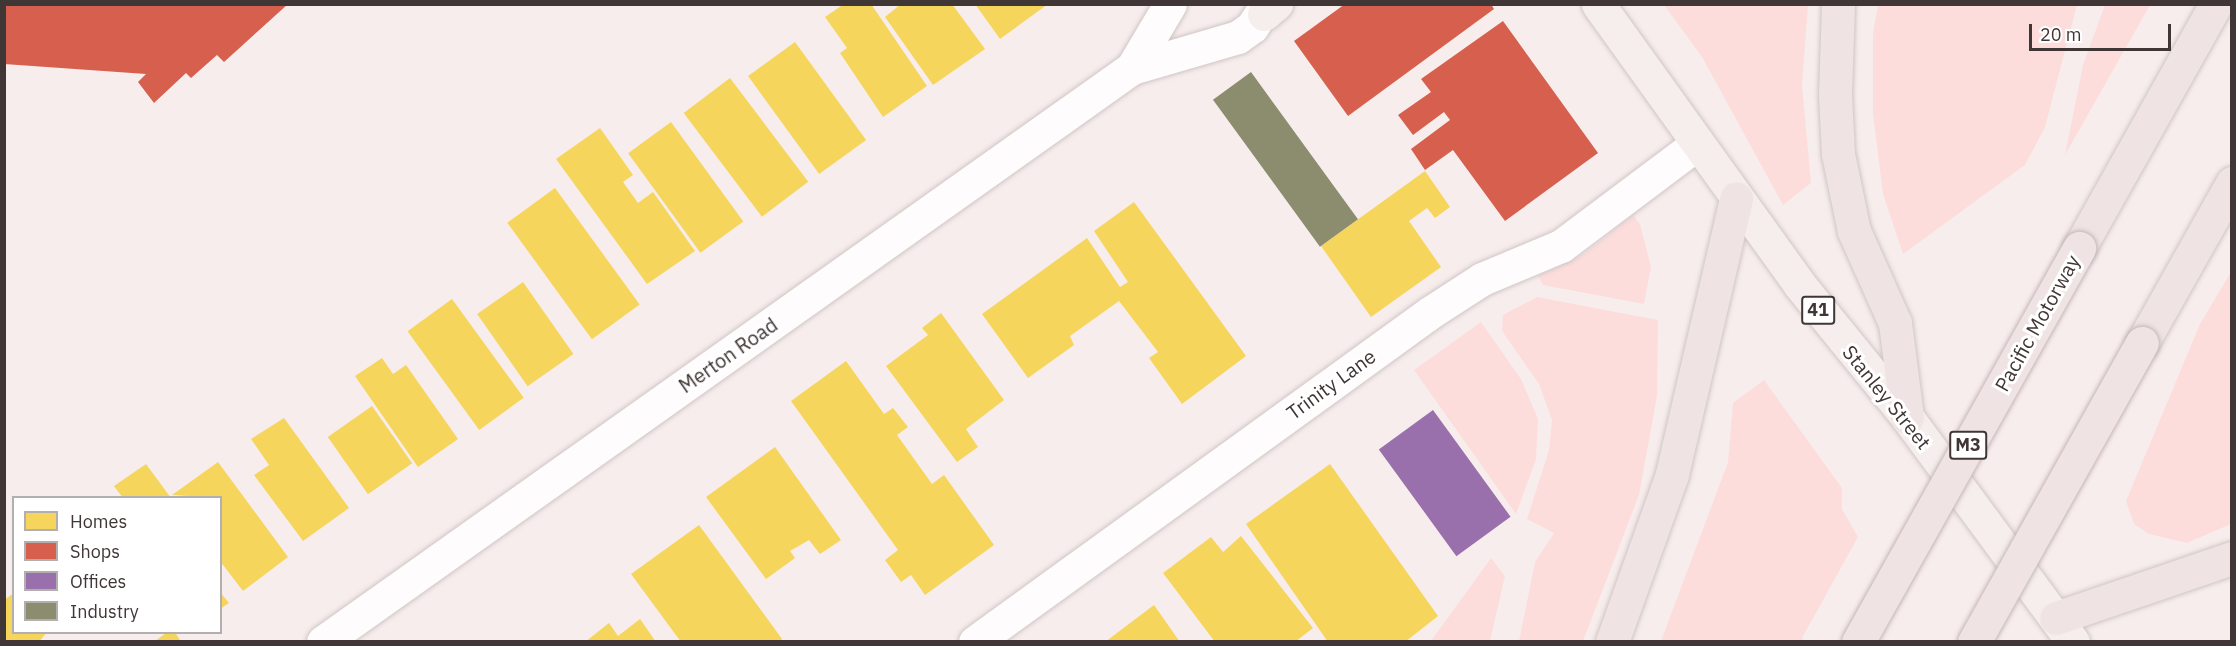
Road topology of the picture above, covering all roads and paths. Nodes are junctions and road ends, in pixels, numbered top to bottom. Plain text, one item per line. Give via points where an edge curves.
1 (1170, 4) edge
2 (1598, 4) edge
3 (1838, 4) edge
4 (2216, 4) edge
5 (1269, 8) edge
6 (1132, 68) junction
7 (1697, 144) junction
8 (2232, 183) edge
9 (1736, 198) junction
10 (1907, 417) junction
11 (2232, 558) edge
12 (2064, 630) edge
13 (323, 642) edge
14 (975, 642) edge
15 (1612, 642) edge
16 (1858, 642) edge
17 (1974, 642) edge

1 - 6 street, Merton Road
2 - 7 main road, Stanley Street / 41
3 - 10 highway via 1838,154 1854,231 1895,323
4 - 16 highway, Pacific Motorway / M3, bridge
5 - 6 street, Merton Road via 1238,37
6 - 13 street, Merton Road
7 - 9 main road, Stanley Street / 41
7 - 14 street, Trinity Lane via 1561,246 1482,279 1431,312
8 - 17 highway, bridge
9 - 10 main road, Stanley Street / 41 via 1843,343
9 - 15 highway via 1672,474
10 - 12 main road, Stanley Street / 41
11 - 12 highway

